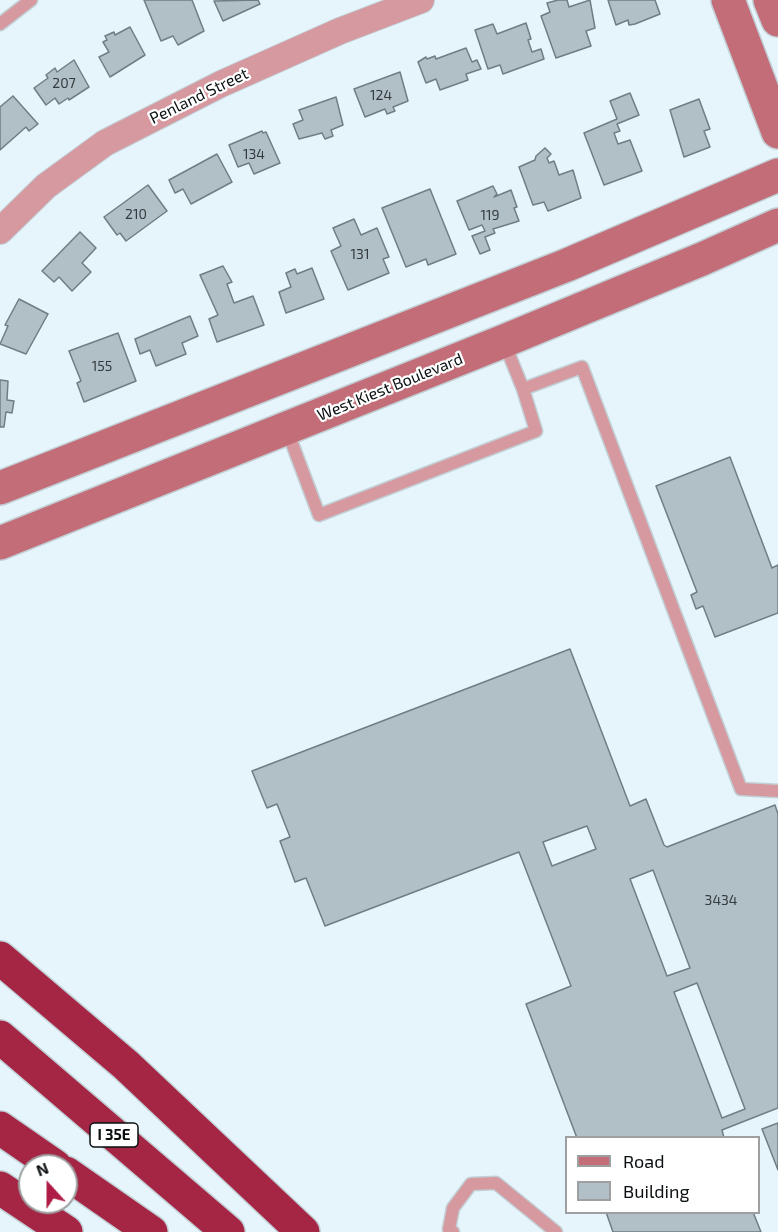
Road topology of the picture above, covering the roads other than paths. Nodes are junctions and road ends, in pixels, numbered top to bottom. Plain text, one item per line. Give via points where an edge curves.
1 (31, 0) edge
2 (422, 0) edge
3 (728, 0) edge
4 (770, 0) edge
5 (778, 20) edge
6 (0, 24) edge
7 (778, 132) edge
8 (778, 175) edge
9 (778, 225) edge
10 (0, 231) edge
11 (450, 311) junction
12 (504, 340) junction
13 (468, 355) junction
14 (523, 389) junction
15 (287, 428) junction
16 (0, 488) edge
17 (0, 543) edge
18 (778, 791) edge
19 (0, 958) edge
20 (0, 1037) edge
21 (0, 1128) edge
22 (38, 1154) edge
23 (78, 1181) edge
24 (0, 1188) edge
25 (66, 1232) edge
26 (151, 1232) edge
27 (228, 1232) edge
28 (303, 1232) edge
29 (453, 1232) edge
30 (556, 1232) edge

1 - 6 lane
2 - 10 street, Penland Street via 340,31 221,84 105,143 46,186
3 - 7 main road
4 - 5 main road
8 - 11 main road
9 - 12 main road, West Kiest Boulevard
11 - 13 main road
11 - 16 main road
12 - 13 main road, West Kiest Boulevard
12 - 14 lane
13 - 15 main road, West Kiest Boulevard
14 - 15 lane via 536,431 319,515
14 - 18 lane via 582,367 741,789
15 - 17 main road, West Kiest Boulevard
19 - 28 highway via 126,1065
20 - 27 highway, I 35E
21 - 22 highway
23 - 26 highway
24 - 25 highway
29 - 30 lane via 449,1229 453,1208 471,1184 496,1183

